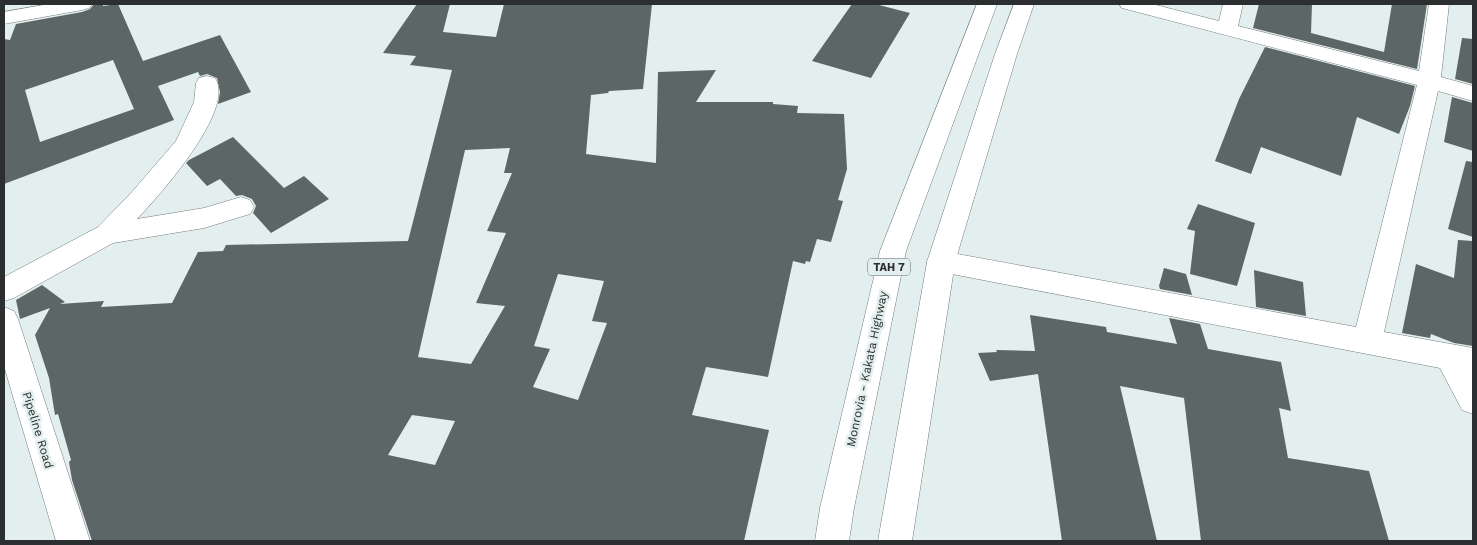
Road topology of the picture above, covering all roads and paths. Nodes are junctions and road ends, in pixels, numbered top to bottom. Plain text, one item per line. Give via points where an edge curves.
1 (82, 4) edge
2 (988, 4) edge
3 (1024, 4) edge
4 (1129, 4) edge
5 (1233, 4) edge
6 (1439, 4) edge
7 (4, 18) edge
8 (1227, 29) junction
9 (1429, 81) junction
10 (207, 83) dead end
11 (1473, 94) edge
12 (241, 208) dead end
13 (107, 234) junction
14 (941, 262) junction
15 (4, 290) edge
16 (4, 319) edge
17 (1367, 342) junction
18 (1462, 359) edge
19 (1473, 400) edge
20 (73, 541) edge
21 (832, 541) edge
22 (895, 541) edge

1 - 7 main road
2 - 21 main road, Monrovia - Kakata Highway / TAH 7 via 893,250
3 - 14 main road
4 - 8 main road
5 - 8 main road
6 - 9 main road
8 - 9 main road
9 - 11 main road
9 - 17 main road
10 - 13 main road via 206,102 186,145
12 - 13 main road via 204,218
13 - 15 main road
14 - 17 main road
14 - 22 main road
16 - 20 main road, Pipeline Road
17 - 18 main road
18 - 19 main road

